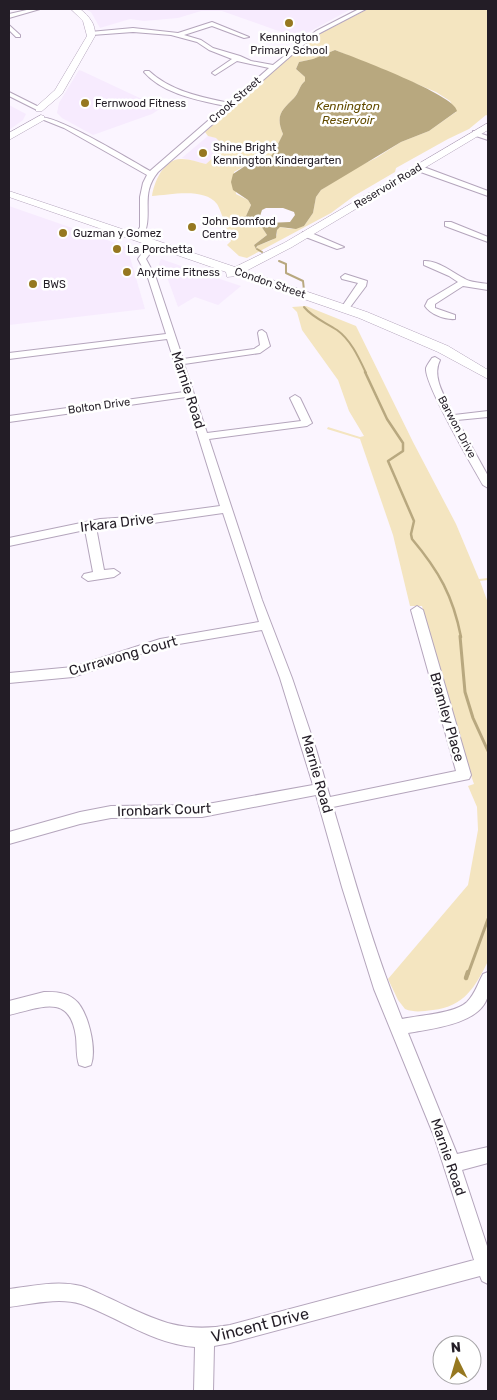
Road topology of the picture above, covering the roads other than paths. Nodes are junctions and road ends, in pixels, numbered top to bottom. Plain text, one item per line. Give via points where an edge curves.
1 (36, 9) edge
2 (68, 9) edge
3 (363, 9) edge
4 (75, 11) edge
5 (9, 16) edge
6 (9, 27) edge
7 (155, 32) junction
8 (92, 33) junction
9 (178, 35) junction
10 (18, 36) dead end
11 (248, 37) dead end
12 (148, 39) dead end
13 (86, 46) junction
14 (238, 57) junction
15 (274, 66) junction
16 (148, 72) dead end
17 (214, 73) dead end
18 (9, 96) edge
19 (56, 97) junction
20 (228, 106) junction
21 (52, 113) junction
22 (37, 114) junction
23 (488, 126) edge
24 (66, 127) junction
25 (476, 133) junction
26 (9, 138) edge
27 (488, 138) edge
28 (418, 168) junction
29 (152, 172) junction
30 (9, 194) edge
31 (488, 194) edge
32 (9, 200) edge
33 (448, 224) dead end
34 (306, 234) junction
35 (134, 236) junction
36 (488, 240) edge
37 (340, 246) dead end
38 (155, 247) junction
39 (427, 262) dead end
40 (236, 273) junction
41 (345, 276) dead end
42 (462, 281) junction
43 (488, 287) edge
44 (345, 308) junction
45 (453, 317) dead end
46 (262, 333) dead end
47 (171, 336) junction
48 (443, 349) junction
49 (9, 356) edge
50 (435, 360) dead end
51 (179, 362) junction
52 (486, 371) edge
53 (189, 394) junction
54 (295, 398) dead end
55 (488, 413) edge
56 (451, 418) junction
57 (9, 419) edge
58 (203, 437) junction
59 (488, 462) edge
60 (476, 464) junction
61 (488, 485) edge
62 (226, 508) junction
63 (90, 524) junction
64 (9, 542) edge
65 (114, 573) dead end
66 (417, 610) dead end
67 (266, 625) junction
68 (9, 678) edge
69 (321, 789) junction
70 (326, 803) junction
71 (9, 838) edge
72 (488, 978) edge
73 (9, 1008) edge
74 (397, 1027) junction
75 (85, 1059) dead end
76 (488, 1155) edge
77 (452, 1164) junction
78 (487, 1271) edge
79 (9, 1298) edge
80 (205, 1338) junction
81 (204, 1391) edge

1 - 5 street
2 - 4 main road
3 - 15 street, Crook Street via 314,34
4 - 8 main road via 86,18
4 - 13 main road via 86,29
6 - 10 street
7 - 8 street via 121,30
7 - 9 street
7 - 12 street
8 - 13 main road
9 - 11 street via 214,23
9 - 14 street
13 - 19 main road
14 - 15 street
14 - 17 street
15 - 20 street, Crook Street
16 - 20 street via 153,78 192,97
18 - 22 street
19 - 21 main road
19 - 22 main road
20 - 29 street, Crook Street
21 - 22 main road
21 - 24 street
22 - 24 street
22 - 26 main road
23 - 25 main road, Reservoir Road
24 - 29 street
25 - 27 street
25 - 28 main road, Reservoir Road
28 - 31 street
28 - 34 main road, Reservoir Road
29 - 35 street via 145,186 144,226
30 - 35 main road, Condon Street
32 - 38 main road, Condon Street
33 - 36 street
34 - 37 street
34 - 40 main road, Reservoir Road
35 - 38 main road, Condon Street
38 - 40 main road, Condon Street
38 - 47 street, Marnie Road via 150,272
39 - 42 street
40 - 44 main road, Condon Street
40 - 48 main road, Condon Street
41 - 44 street via 363,281
42 - 43 street
42 - 45 street via 429,306
44 - 48 main road, Condon Street
46 - 51 street via 265,346 257,351
47 - 49 street
47 - 51 street, Marnie Road
48 - 52 main road, Condon Street
50 - 56 street, Barwon Drive via 431,375 441,389
51 - 53 street, Marnie Road
53 - 57 street, Bolton Drive
53 - 58 street, Marnie Road
54 - 58 street via 307,423
55 - 56 street
56 - 60 street, Barwon Drive
58 - 62 street, Marnie Road
59 - 60 street, Barwon Drive
60 - 61 street, Barwon Drive
62 - 63 street, Irkara Drive via 146,520
62 - 67 street, Marnie Road
63 - 64 street, Irkara Drive
63 - 65 street via 94,576
66 - 70 street, Bramley Place via 464,775
67 - 68 street, Currawong Court via 160,643 73,672
67 - 69 street, Marnie Road via 293,696
69 - 70 street, Marnie Road
69 - 71 street, Ironbark Court via 202,811 111,812
70 - 74 street, Marnie Road via 358,917
72 - 74 street via 470,1008 451,1016
73 - 75 street via 46,998 70,1004 82,1030
74 - 77 street, Marnie Road
76 - 77 street
77 - 78 street, Marnie Road
78 - 80 street, Vincent Drive
79 - 80 street, Vincent Drive via 54,1292 80,1295 162,1332
80 - 81 street

